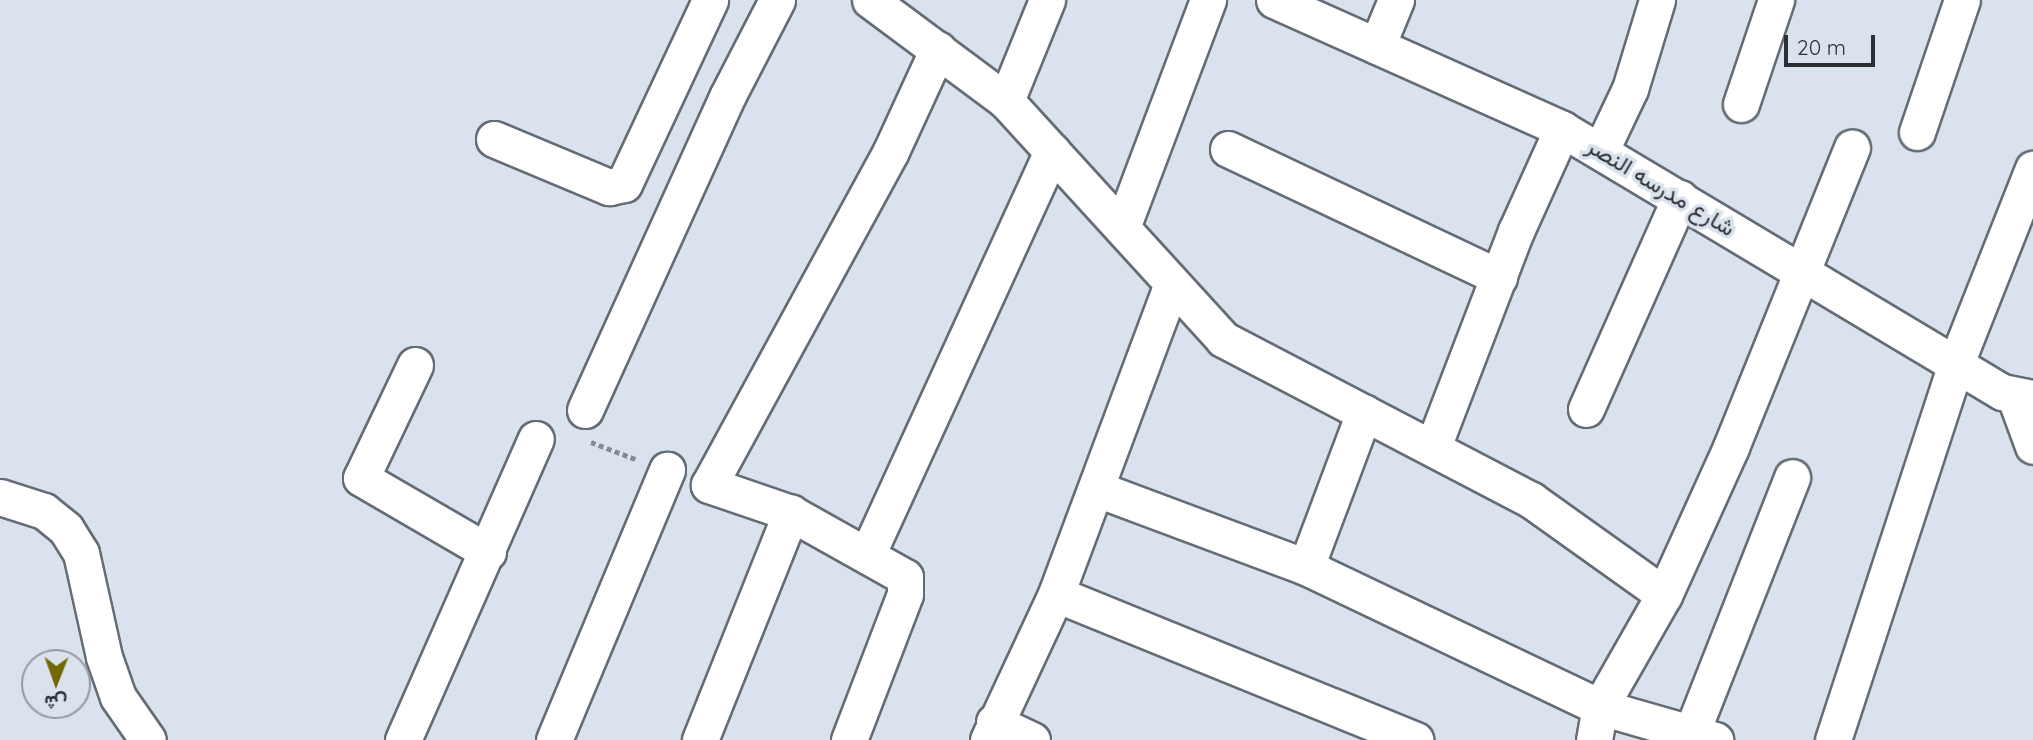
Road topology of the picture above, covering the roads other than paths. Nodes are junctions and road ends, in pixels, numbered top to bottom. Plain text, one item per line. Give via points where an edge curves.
1 (710, 0) edge
2 (777, 0) edge
3 (870, 0) edge
4 (1047, 0) edge
5 (1208, 0) edge
6 (1275, 0) edge
7 (1396, 0) edge
8 (1657, 0) edge
9 (1776, 0) edge
10 (1962, 0) edge
11 (1377, 46) junction
12 (939, 49) junction
13 (1006, 101) junction
14 (1741, 104) dead end
15 (1562, 129) junction
16 (1917, 132) dead end
17 (494, 139) dead end
18 (1852, 148) dead end
19 (1228, 149) dead end
20 (1601, 150) junction
21 (1052, 151) junction
22 (2033, 169) edge
23 (1680, 198) junction
24 (1123, 225) junction
25 (1801, 271) junction
26 (1499, 278) junction
27 (1171, 286) junction
28 (1956, 363) junction
29 (415, 365) dead end
30 (2024, 397) edge
31 (1586, 409) dead end
32 (585, 410) dead end
33 (1364, 414) junction
34 (536, 439) dead end
35 (2033, 446) edge
36 (1433, 447) junction
37 (667, 470) dead end
38 (1792, 477) dead end
39 (1097, 489) junction
40 (0, 497) edge
41 (791, 513) junction
42 (488, 552) junction
43 (868, 553) junction
44 (1306, 567) junction
45 (1056, 594) junction
46 (1664, 595) junction
47 (1597, 723) edge
48 (991, 731) edge
49 (1703, 737) edge
50 (1402, 738) edge
51 (148, 740) edge
52 (403, 740) edge
53 (554, 740) edge
54 (700, 740) edge
55 (849, 740) edge
56 (1032, 740) edge
57 (1833, 740) edge

1 - 17 street via 624,184 609,187
2 - 32 street via 728,95
3 - 12 street
4 - 13 street
5 - 24 street
6 - 11 street, شارع مدرسه النصر
7 - 11 street
8 - 20 street via 1630,89
9 - 14 street
10 - 16 street
11 - 15 street, شارع مدرسه النصر
12 - 13 street
12 - 41 street via 891,151 709,485
13 - 21 street
15 - 20 street, شارع مدرسه النصر
15 - 26 street
18 - 25 street
19 - 26 street
20 - 23 street, شارع مدرسه النصر
21 - 24 street
21 - 43 street
22 - 28 street
23 - 25 street, شارع مدرسه النصر
23 - 31 street
24 - 27 street
25 - 28 street, شارع مدرسه النصر
25 - 46 street via 1731,447
26 - 36 street
27 - 33 street via 1223,339
27 - 39 street
28 - 30 street, شارع مدرسه النصر
28 - 57 street
29 - 42 street via 362,478
30 - 35 street
33 - 36 street
33 - 44 street
34 - 42 street
36 - 46 street via 1531,500
37 - 53 street
38 - 49 street
39 - 44 street
39 - 45 street
40 - 51 street via 44,512 66,529 81,553 104,657 118,697
41 - 43 street
41 - 54 street
42 - 52 street
43 - 55 street via 901,573 905,594
44 - 47 street
45 - 48 street
45 - 50 street
46 - 47 street
47 - 49 street
48 - 56 street

